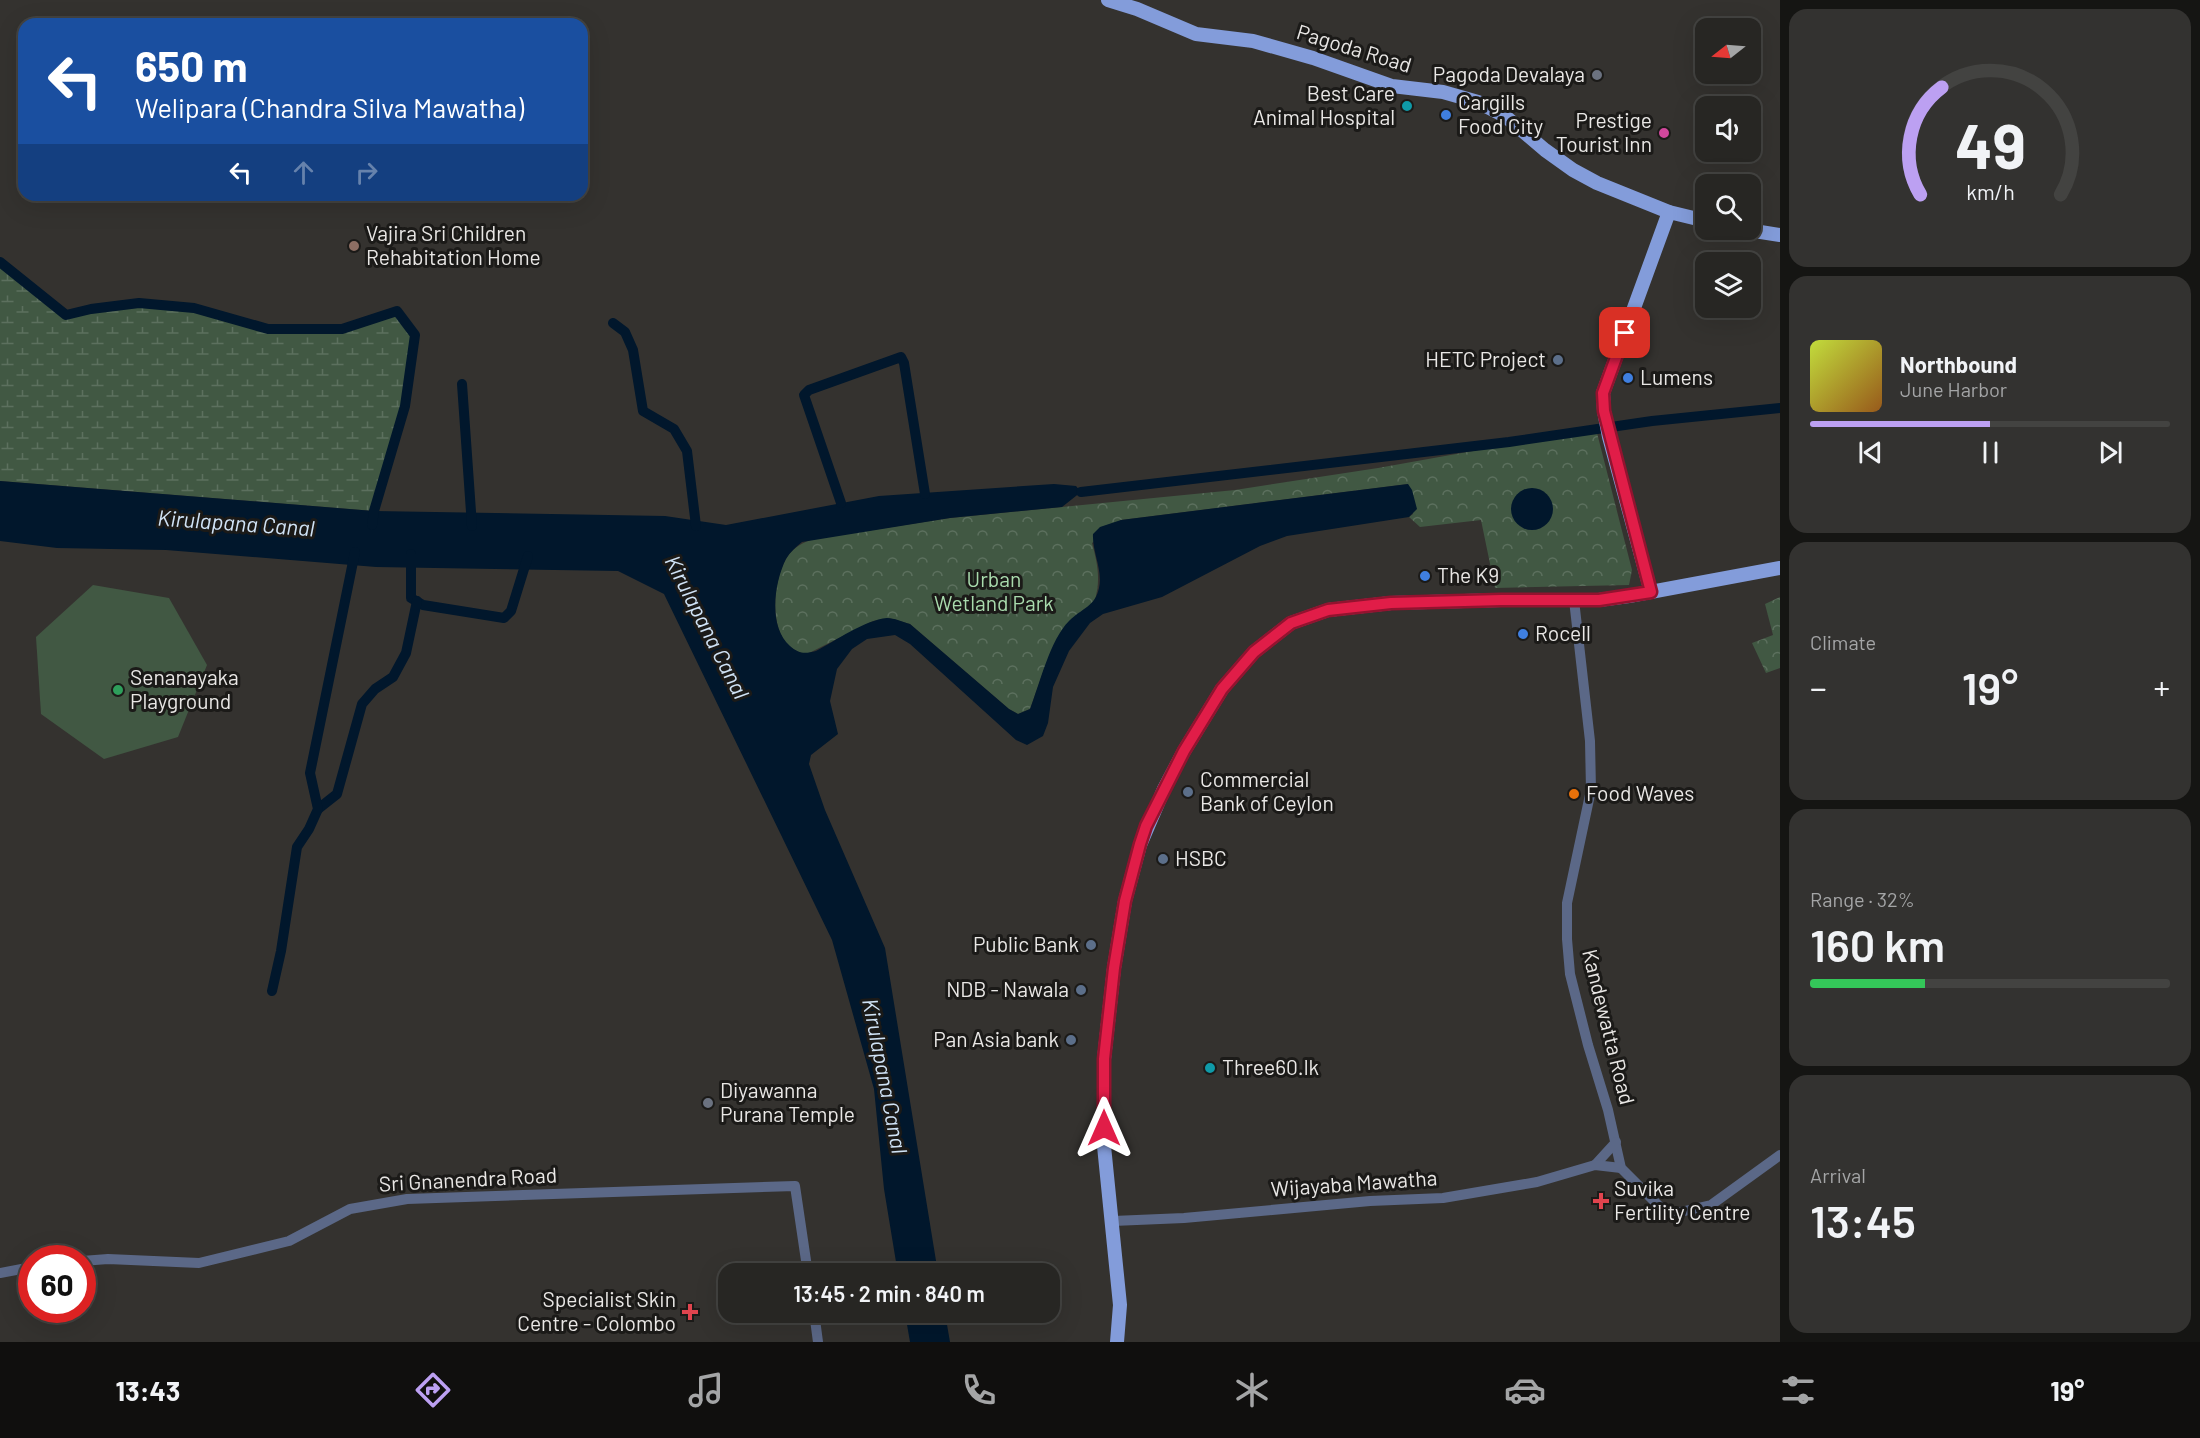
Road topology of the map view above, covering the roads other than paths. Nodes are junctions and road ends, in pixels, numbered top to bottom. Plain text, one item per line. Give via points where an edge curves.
1 (1108, 0) edge
2 (1670, 212) junction
3 (1695, 218) edge
4 (1761, 232) edge
5 (1780, 235) edge
6 (1780, 568) edge
7 (1651, 592) junction
8 (1574, 600) junction
9 (1616, 1142) junction
10 (1780, 1155) edge
11 (1595, 1165) junction
12 (1621, 1168) junction
13 (1113, 1221) junction
14 (96, 1260) edge
15 (806, 1263) edge
16 (18, 1270) edge
17 (0, 1273) edge
18 (815, 1323) edge
19 (818, 1342) edge
20 (1117, 1342) edge

1 - 2 main road, Pagoda Road via 1196,34 1253,41 1392,86 1443,92 1478,102 1505,116 1573,170 1632,199
2 - 3 main road, Pagoda Road
2 - 7 main road via 1603,393 1609,437
4 - 5 main road
6 - 7 main road
7 - 8 main road
8 - 9 street, Kandewatta Road via 1590,741 1591,790 1567,903 1567,939 1570,974
8 - 13 main road via 1391,603 1328,610 1291,623 1254,652 1222,689 1184,751 1146,826 1125,901 1104,1059 1104,1146
9 - 11 street
9 - 12 street, Kandewatta Road
10 - 12 street via 1711,1205 1676,1213 1663,1210
11 - 12 street
11 - 13 street, Wijayaba Mawatha via 1537,1182 1443,1198
13 - 20 main road via 1120,1305
14 - 15 street, Sri Gnanendra Road via 199,1263 289,1241 350,1209 406,1199 795,1186
16 - 17 street
18 - 19 street

